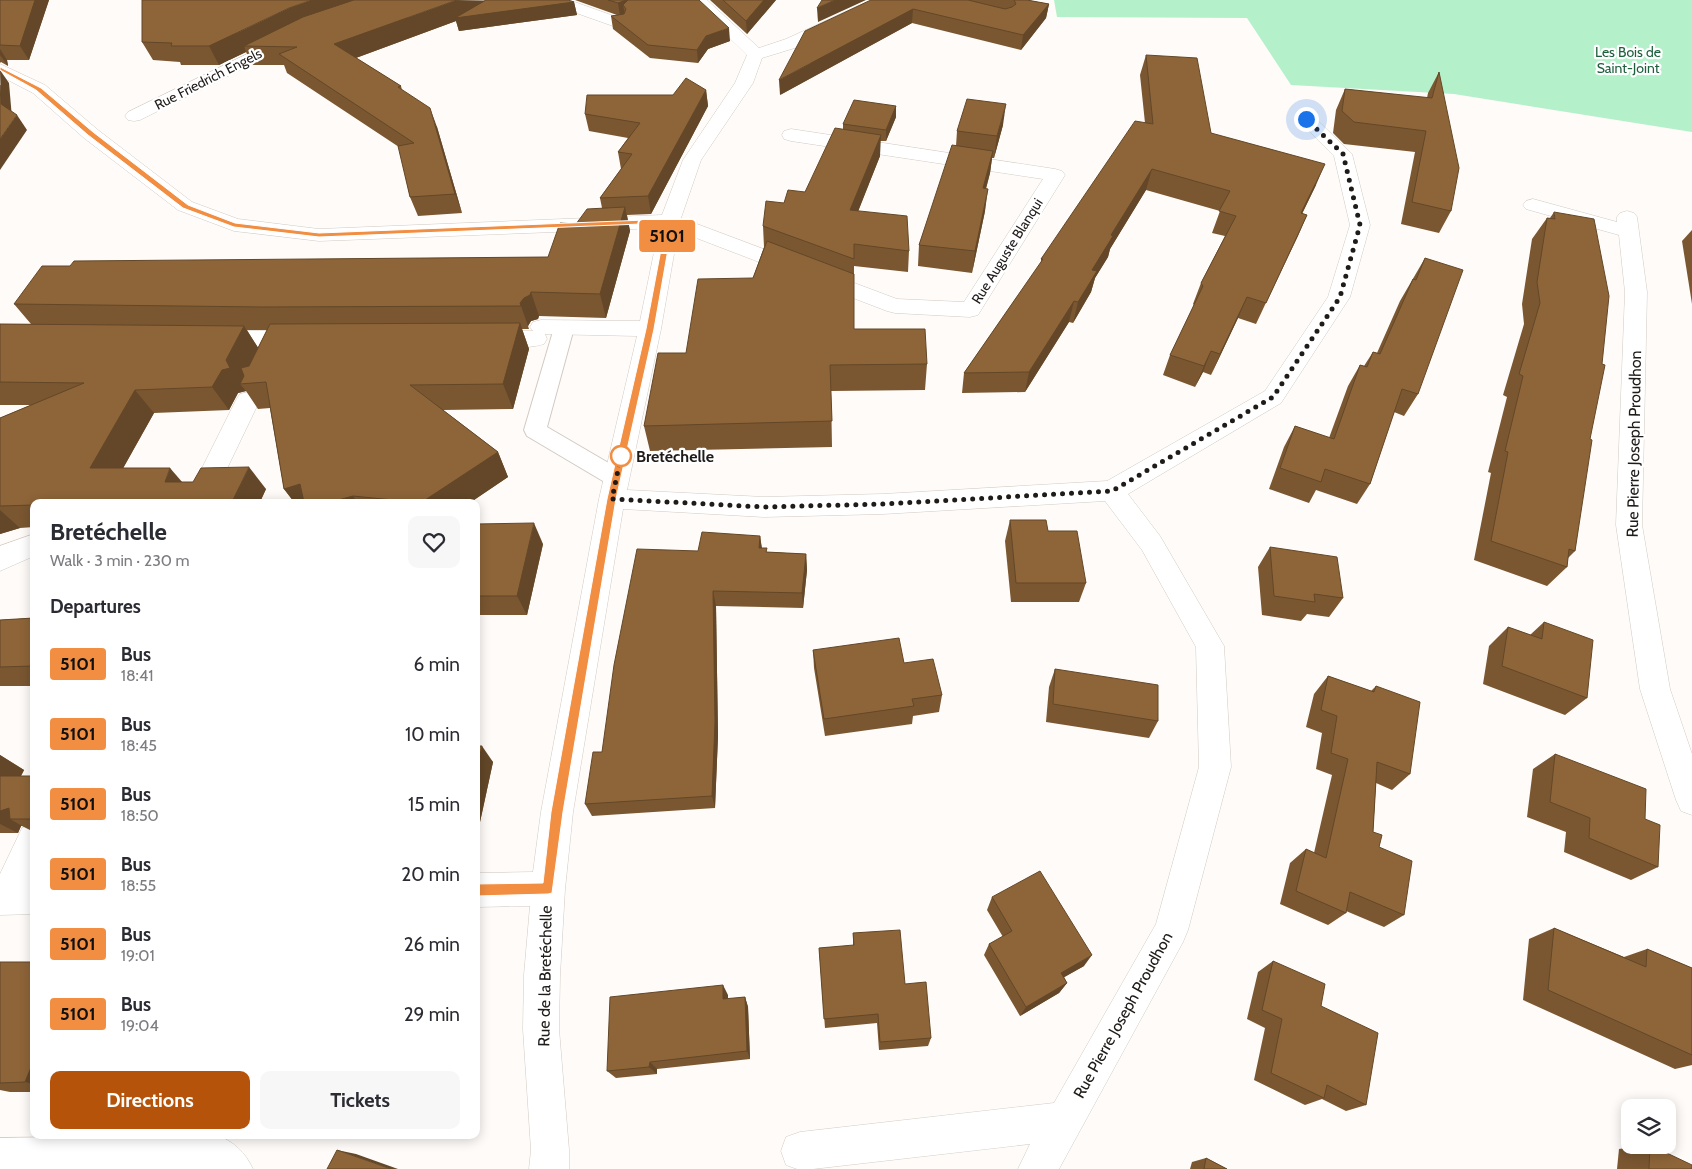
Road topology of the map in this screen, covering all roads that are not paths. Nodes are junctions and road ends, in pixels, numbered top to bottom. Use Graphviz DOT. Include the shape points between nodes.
graph roads {
  1 [pos="554,0"];
  2 [pos="698,0"];
  3 [pos="884,0"];
  4 [pos="619,23"];
  5 [pos="295,36"];
  6 [pos="755,56"];
  7 [pos="0,69"];
  8 [pos="134,116"];
  9 [pos="1306,119"];
  10 [pos="791,135"];
  11 [pos="1533,205"];
  12 [pos="670,221"];
  13 [pos="564,328"];
  14 [pos="650,329"];
  15 [pos="198,339"];
  16 [pos="317,339"];
  17 [pos="466,339"];
  18 [pos="248,400"];
  19 [pos="614,488"];
  20 [pos="1112,491"];
  21 [pos="199,499"];
  22 [pos="30,546"];
  23 [pos="0,560"];
  24 [pos="1692,800"];
  25 [pos="30,851"];
  26 [pos="548,888"];
  27 [pos="480,890"];
  28 [pos="13,897"];
  29 [pos="1066,1121"];
  30 [pos="800,1151"];
  31 [pos="0,1158"];
  32 [pos="233,1169"];
  33 [pos="549,1169"];
  34 [pos="1038,1169"];
  1 -- 4 [label="street"];
  2 -- 6 [label="street"];
  3 -- 6 [label="street" via="792,43"];
  5 -- 8 [label="street, Rue Friedrich Engels"];
  6 -- 12 [label="street, Rue de la Bretéchelle" via="744,83 692,160"];
  7 -- 12 [label="street" via="39,89 91,134 185,206 234,225 319,235"];
  9 -- 20 [label="street" via="1343,154 1360,225 1340,297 1273,397"];
  10 -- 12 [label="street, Rue Auguste Blanqui" via="1055,175 970,310 895,306"];
  11 -- 24 [label="street, Rue Pierre Joseph Proudhon" via="1628,224 1636,292 1629,525 1655,689"];
  12 -- 14 [label="street, Rue de la Bretéchelle"];
  13 -- 14 [label="street"];
  13 -- 17 [label="street"];
  13 -- 19 [label="lane" via="535,430"];
  14 -- 19 [label="street, Rue de la Bretéchelle"];
  15 -- 16 [label="street" via="272,348"];
  18 -- 21 [label="street"];
  19 -- 20 [label="street" via="764,507"];
  19 -- 26 [label="street, Rue de la Bretéchelle" via="557,812"];
  20 -- 29 [label="street, Rue Pierre Joseph Proudhon" via="1151,543 1210,646 1215,767 1171,930"];
  22 -- 23 [label="street"];
  25 -- 28 [label="street"];
  26 -- 27 [label="street"];
  26 -- 33 [label="street, Rue de la Bretéchelle" via="541,1029"];
  29 -- 30 [label="street"];
  29 -- 34 [label="street, Rue Pierre Joseph Proudhon"];
  31 -- 32 [label="street" via="216,1154"];
}
